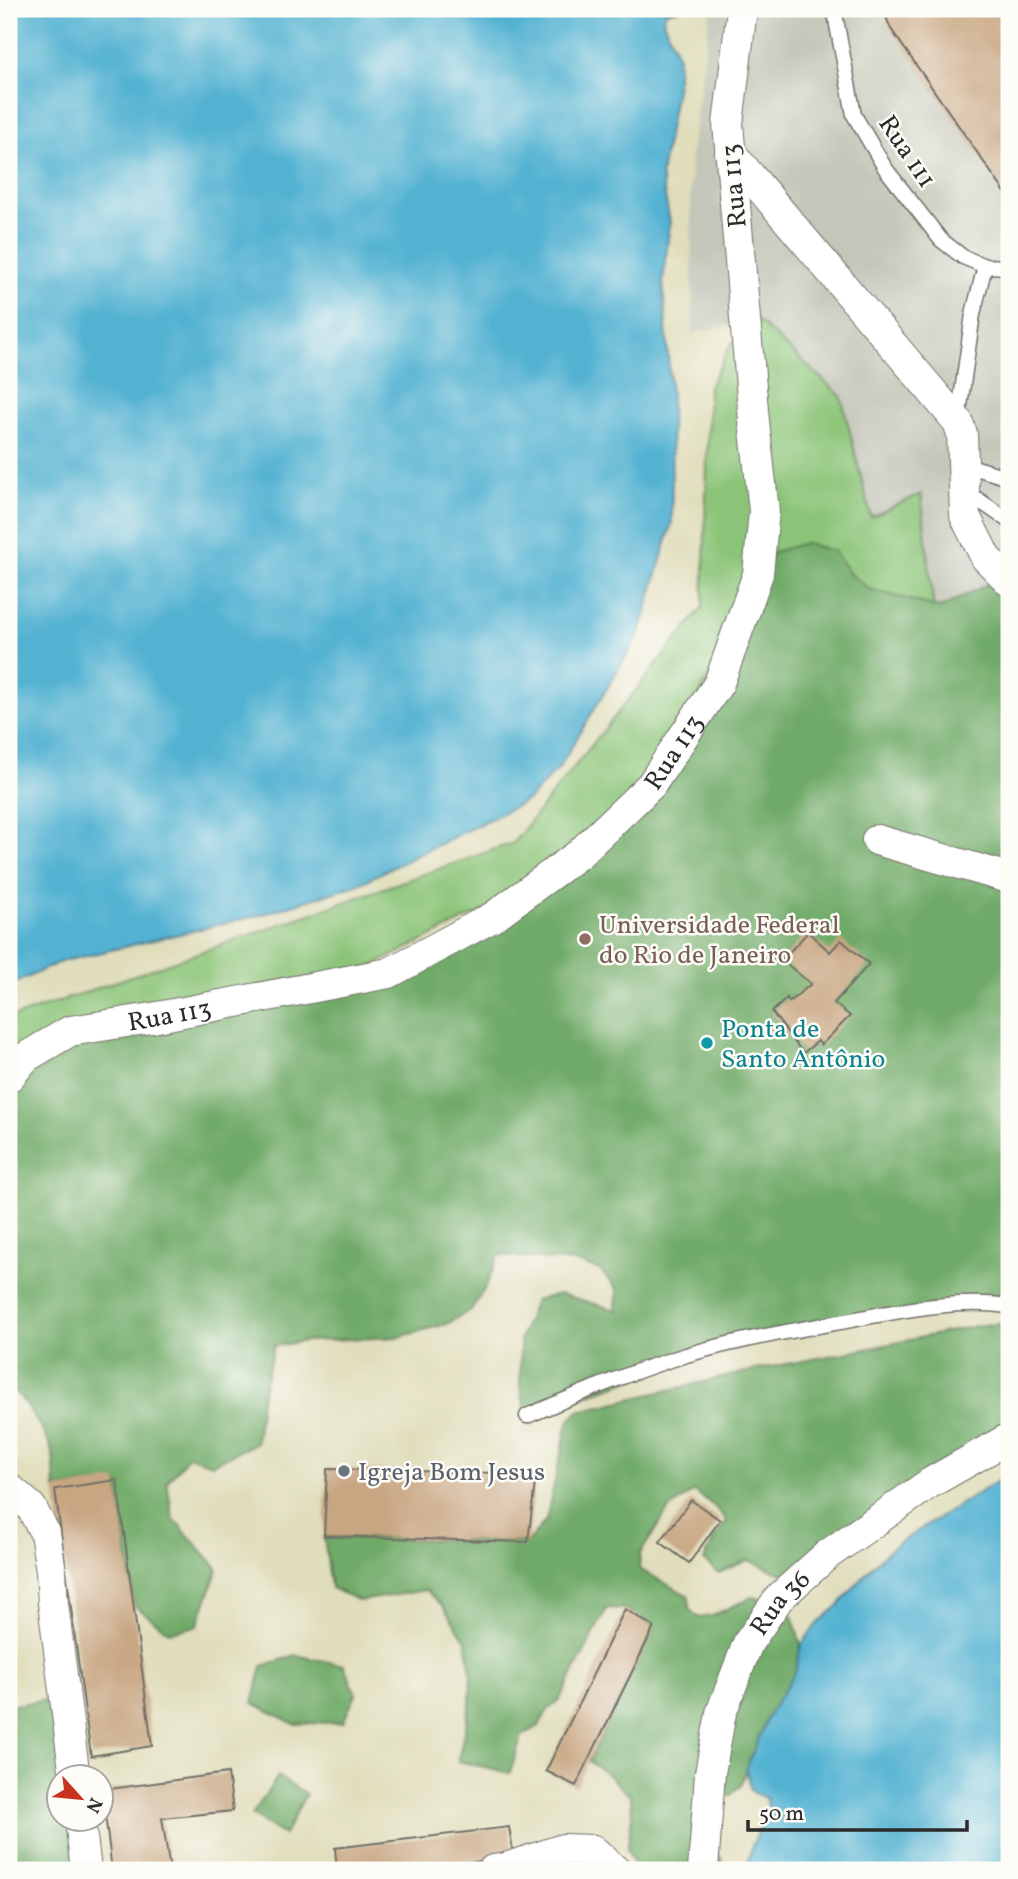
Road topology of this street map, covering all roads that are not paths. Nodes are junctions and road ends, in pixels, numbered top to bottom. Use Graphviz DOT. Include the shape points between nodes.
graph roads {
  1 [pos="742,9"];
  2 [pos="834,9"];
  3 [pos="730,152"];
  4 [pos="985,266"];
  5 [pos="1009,267"];
  6 [pos="958,422"];
  7 [pos="963,477"];
  8 [pos="1009,478"];
  9 [pos="1009,521"];
  10 [pos="1009,581"];
  11 [pos="877,840"];
  12 [pos="1009,878"];
  13 [pos="9,1077"];
  14 [pos="1009,1306"];
  15 [pos="527,1416"];
  16 [pos="1009,1438"];
  17 [pos="9,1488"];
  18 [pos="73,1764"];
  19 [pos="82,1834"];
  20 [pos="86,1870"];
  21 [pos="493,1870"];
  22 [pos="615,1870"];
  23 [pos="703,1870"];
  1 -- 3 [label="street, Rua 113" via="728,124"];
  2 -- 4 [label="lane, Rua 111" via="854,115 885,168 941,240"];
  3 -- 6 [label="street"];
  3 -- 13 [label="street, Rua 113" via="764,511 758,574 719,683 651,785 579,853 493,917 390,973 70,1031 26,1057"];
  4 -- 5 [label="lane, Rua 111"];
  4 -- 6 [label="lane" via="973,314"];
  6 -- 7 [label="street"];
  7 -- 8 [label="lane"];
  7 -- 9 [label="lane"];
  7 -- 10 [label="street" via="965,516 986,558"];
  11 -- 12 [label="street"];
  14 -- 15 [label="lane" via="929,1306 751,1338 659,1364"];
  16 -- 23 [label="street, Rua 36" via="930,1483 827,1555 779,1598 748,1643 721,1713 710,1773"];
  17 -- 18 [label="street" via="31,1507 45,1533"];
  19 -- 20 [label="street"];
  21 -- 22 [label="street" via="563,1849 593,1850"];
}
